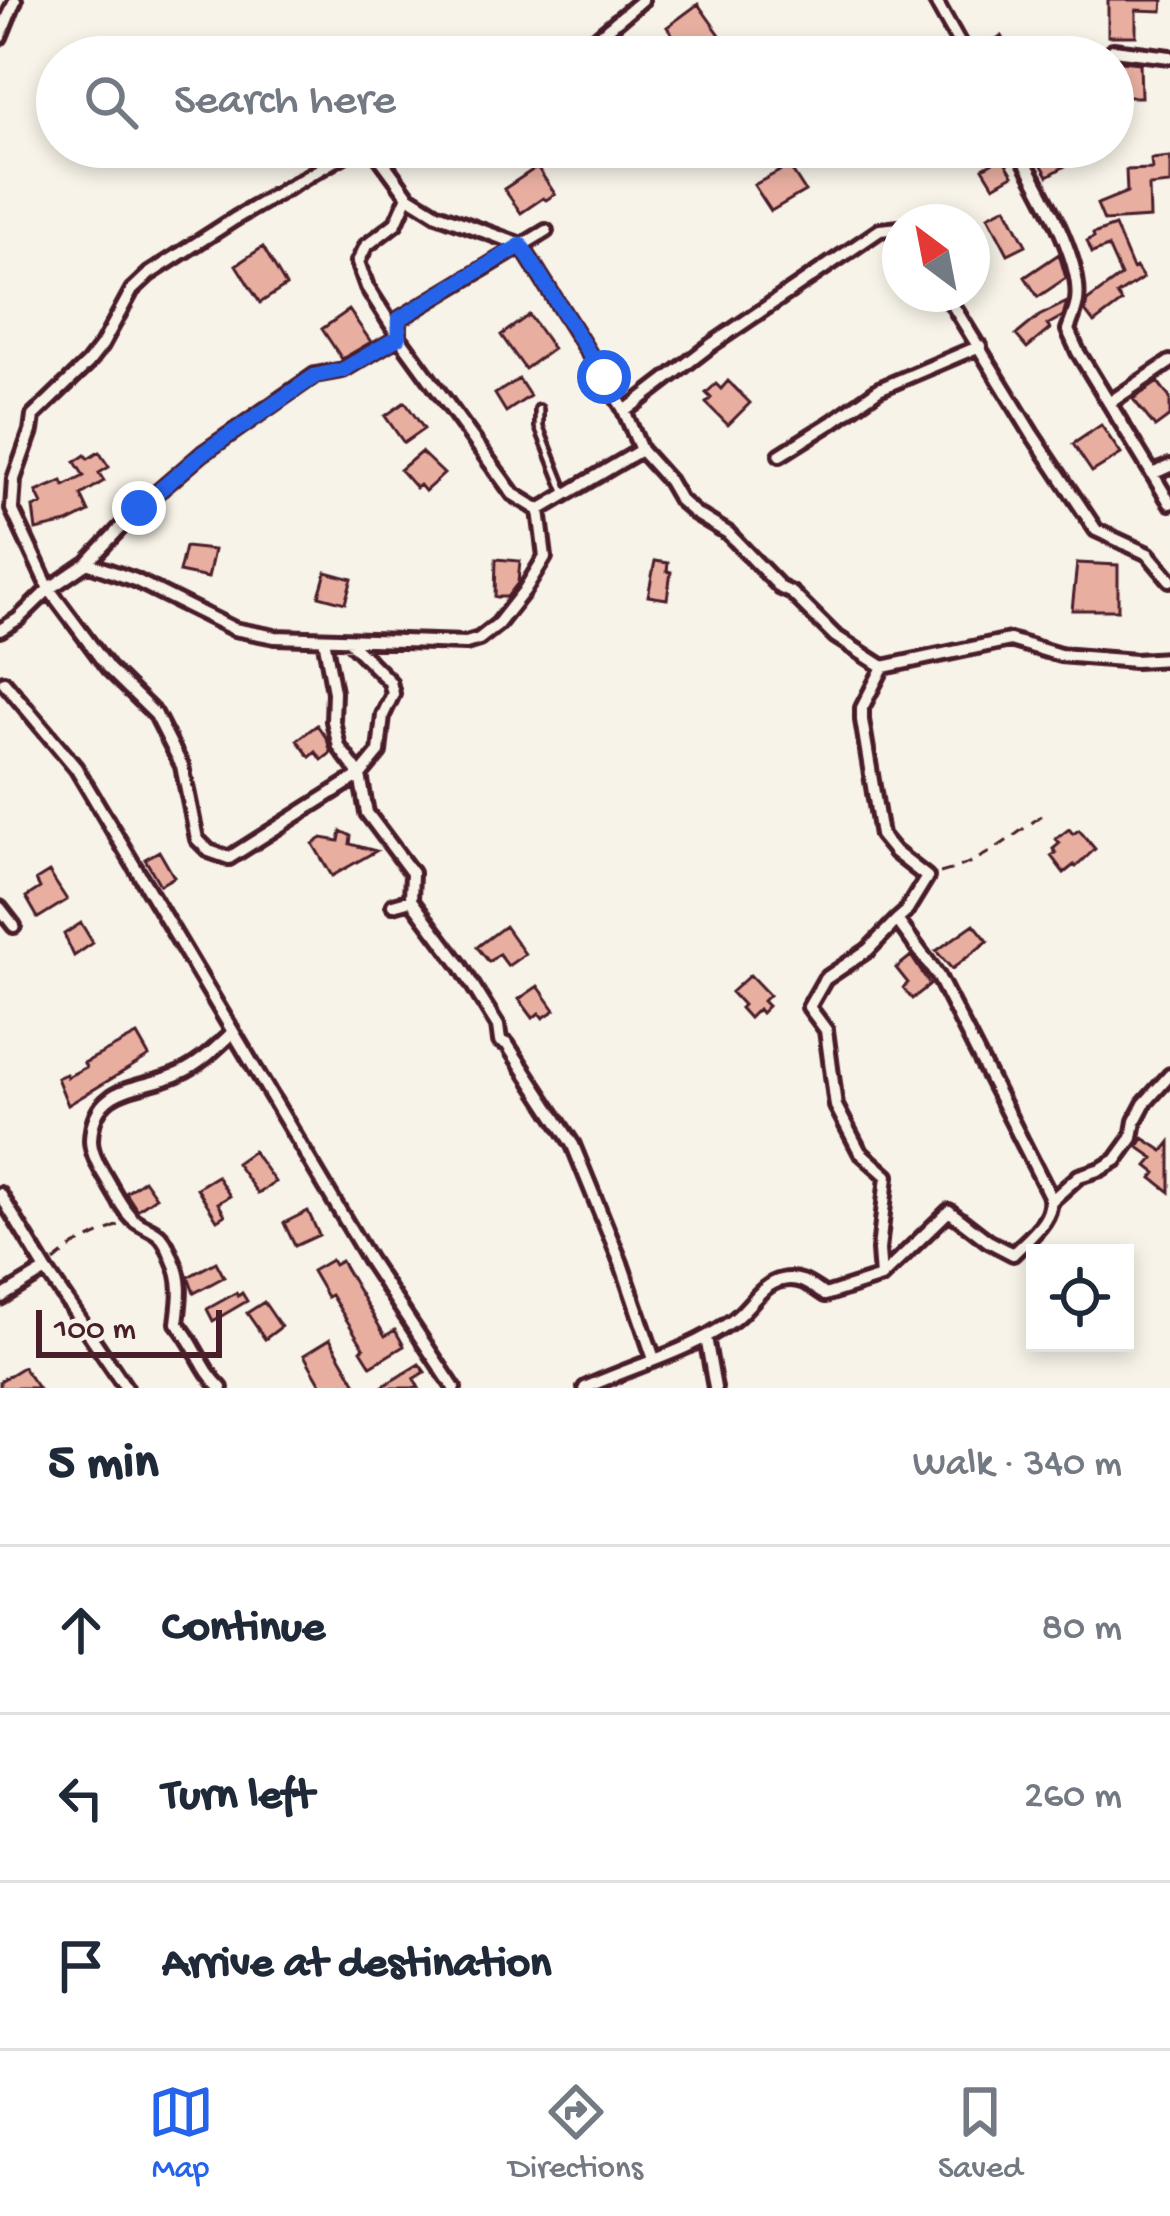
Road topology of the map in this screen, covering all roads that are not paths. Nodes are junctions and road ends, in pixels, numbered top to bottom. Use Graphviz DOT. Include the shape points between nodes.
graph roads {
  1 [pos="15,0"];
  2 [pos="642,0"];
  3 [pos="935,0"];
  4 [pos="599,36"];
  5 [pos="956,36"];
  6 [pos="0,37"];
  7 [pos="1134,53"];
  8 [pos="1170,57"];
  9 [pos="322,168"];
  10 [pos="387,168"];
  11 [pos="1028,168"];
  12 [pos="408,196"];
  13 [pos="882,230"];
  14 [pos="546,231"];
  15 [pos="521,245"];
  16 [pos="958,312"];
  17 [pos="399,337"];
  18 [pos="980,346"];
  19 [pos="1170,362"];
  20 [pos="1109,403"];
  21 [pos="539,409"];
  22 [pos="625,411"];
  23 [pos="641,450"];
  24 [pos="780,454"];
  25 [pos="1170,466"];
  26 [pos="1152,474"];
  27 [pos="565,496"];
  28 [pos="1170,503"];
  29 [pos="539,510"];
  30 [pos="87,563"];
  31 [pos="1170,580"];
  32 [pos="49,589"];
  33 [pos="0,630"];
  34 [pos="324,640"];
  35 [pos="350,641"];
  36 [pos="1170,659"];
  37 [pos="883,667"];
  38 [pos="1,680"];
  39 [pos="360,775"];
  40 [pos="412,900"];
  41 [pos="393,905"];
  42 [pos="0,908"];
  43 [pos="897,920"];
  44 [pos="14,926"];
  45 [pos="232,1033"];
  46 [pos="1170,1075"];
  47 [pos="0,1193"];
  48 [pos="1051,1202"];
  49 [pos="46,1270"];
  50 [pos="881,1277"];
  51 [pos="0,1298"];
  52 [pos="706,1337"];
  53 [pos="654,1359"];
  54 [pos="125,1388"];
  55 [pos="221,1388"];
  56 [pos="454,1388"];
  57 [pos="585,1388"];
  58 [pos="715,1388"];
  1 -- 6 [label="street"];
  2 -- 4 [label="street"];
  3 -- 5 [label="street"];
  7 -- 8 [label="street"];
  9 -- 32 [label="street" via="149,274 88,363 33,416 12,508"];
  10 -- 12 [label="street"];
  11 -- 20 [label="street" via="1075,270 1078,298 1068,330"];
  12 -- 15 [label="street"];
  12 -- 17 [label="street" via="396,223 358,262"];
  13 -- 22 [label="street"];
  14 -- 15 [label="street"];
  15 -- 17 [label="street" via="399,319"];
  15 -- 22 [label="street"];
  16 -- 18 [label="street"];
  17 -- 29 [label="street" via="513,494"];
  17 -- 30 [label="street" via="343,370 315,376 203,453"];
  18 -- 24 [label="street" via="880,389"];
  18 -- 31 [label="street" via="1096,530 1148,554"];
  19 -- 20 [label="street"];
  20 -- 26 [label="street"];
  21 -- 27 [label="lane"];
  22 -- 23 [label="street"];
  23 -- 27 [label="street"];
  23 -- 37 [label="street" via="680,500"];
  25 -- 26 [label="street"];
  26 -- 28 [label="street"];
  27 -- 29 [label="street"];
  29 -- 35 [label="street" via="545,557 487,634 466,643"];
  30 -- 32 [label="street"];
  30 -- 34 [label="street" via="234,629"];
  32 -- 33 [label="street"];
  32 -- 39 [label="street" via="108,668 157,715 182,766 197,839 209,851 229,858"];
  34 -- 35 [label="street"];
  34 -- 39 [label="street" via="339,747"];
  35 -- 39 [label="street" via="393,694 379,752"];
  36 -- 37 [label="street" via="1060,655 1010,640"];
  37 -- 43 [label="street" via="862,708 881,835 927,877"];
  38 -- 45 [label="street" via="76,769"];
  39 -- 40 [label="street" via="367,813 412,873"];
  40 -- 41 [label="street"];
  40 -- 53 [label="street" via="573,1145"];
  42 -- 44 [label="street"];
  43 -- 48 [label="street" via="938,976"];
  43 -- 50 [label="street" via="825,980 809,1007 826,1030 836,1106 860,1152 886,1176"];
  45 -- 55 [label="street" via="177,1075 104,1103 91,1144 131,1220 155,1232 180,1270 177,1323"];
  45 -- 56 [label="street"];
  46 -- 48 [label="street" via="1144,1104 1116,1160"];
  47 -- 49 [label="street"];
  48 -- 50 [label="street" via="1050,1214 1013,1254 950,1211"];
  49 -- 51 [label="street"];
  49 -- 54 [label="street"];
  50 -- 52 [label="street" via="824,1295 800,1279 777,1280"];
  52 -- 53 [label="street"];
  52 -- 58 [label="street"];
  53 -- 57 [label="street"];
}
